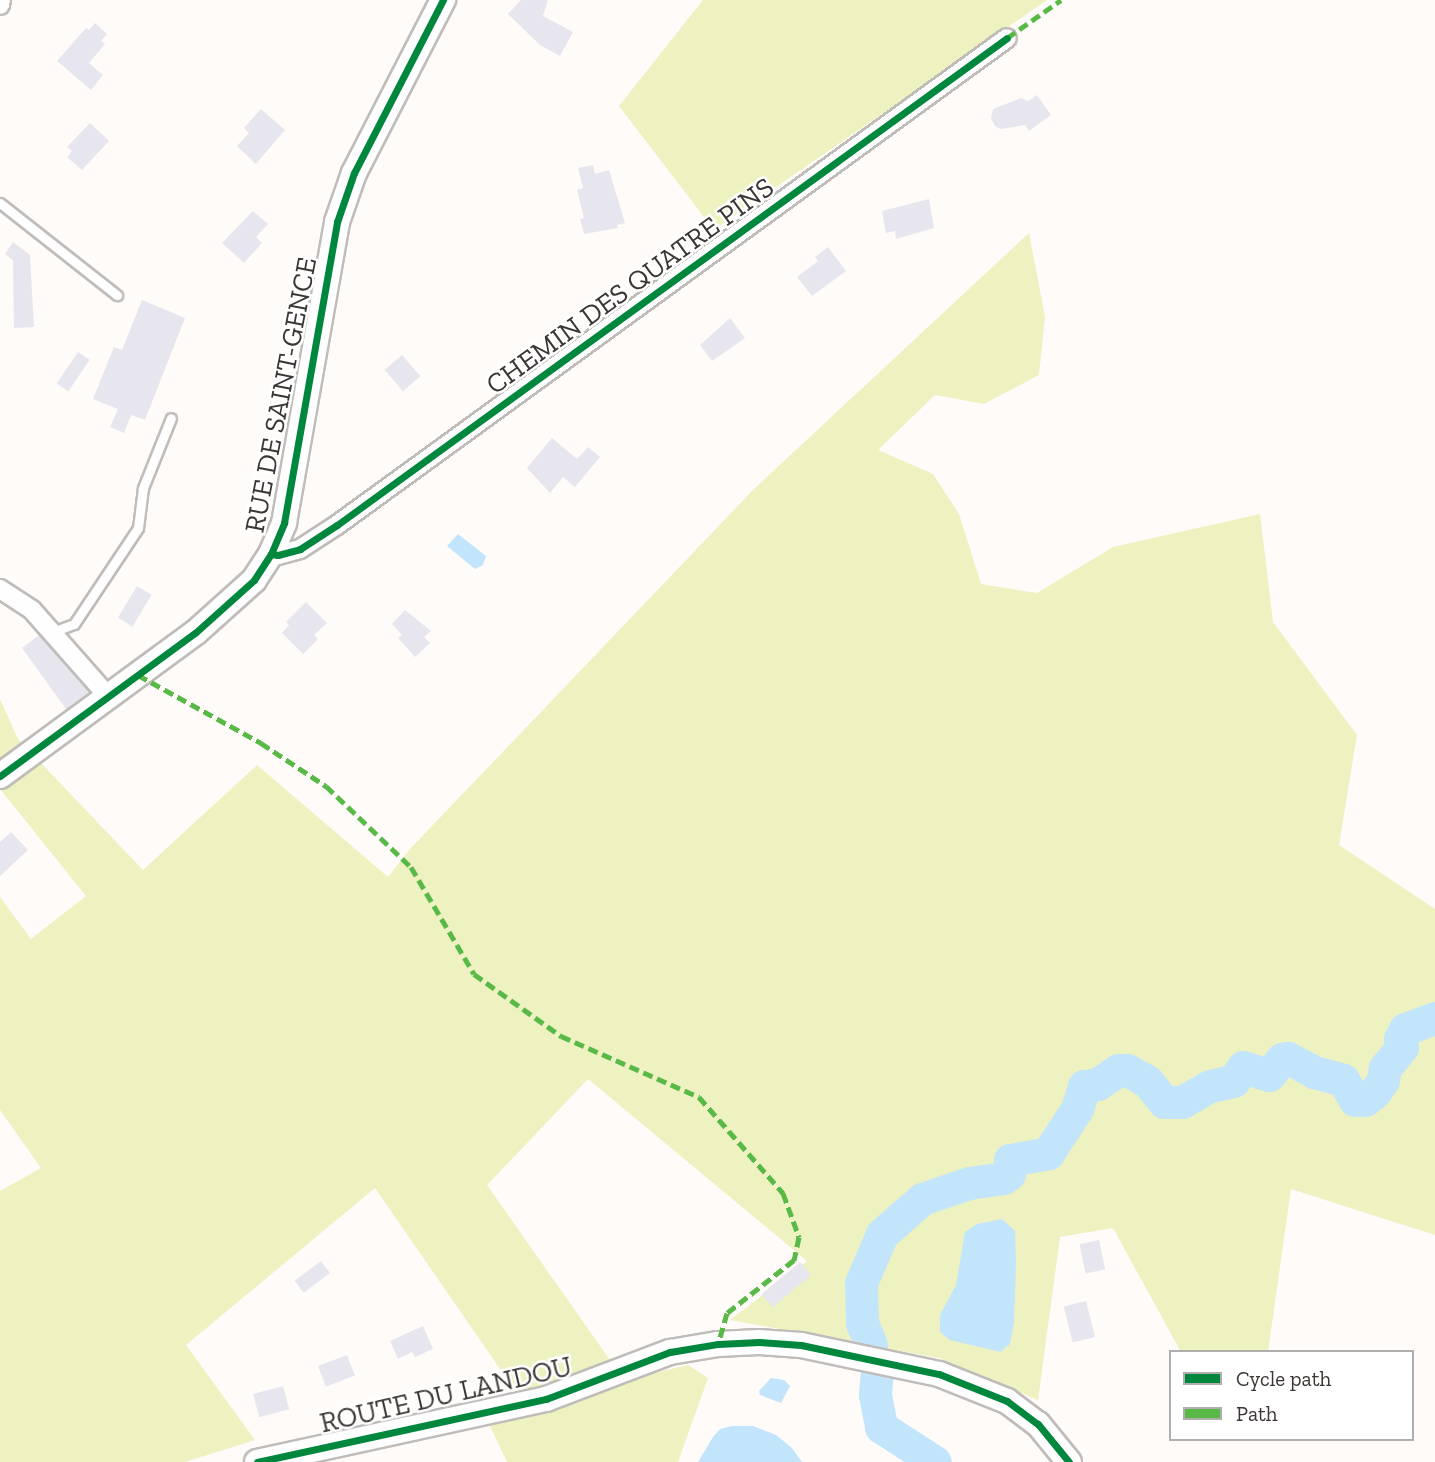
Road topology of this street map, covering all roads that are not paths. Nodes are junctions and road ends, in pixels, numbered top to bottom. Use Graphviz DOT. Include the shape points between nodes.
graph roads {
  1 [pos="443,0"];
  2 [pos="1007,38"];
  3 [pos="0,203"];
  4 [pos="117,295"];
  5 [pos="171,418"];
  6 [pos="271,554"];
  7 [pos="0,589"];
  8 [pos="52,632"];
  9 [pos="107,695"];
  10 [pos="0,776"];
  11 [pos="283,1458"];
  12 [pos="257,1462"];
  13 [pos="1069,1462"];
  1 -- 6 [label="street, RUE DE SAINT-GENCE" via="354,173 337,222 284,523"];
  2 -- 6 [label="street, CHEMIN DES QUATRE PINS" via="337,525 300,549"];
  3 -- 4 [label="lane"];
  5 -- 8 [label="lane" via="143,488 138,528 75,624"];
  6 -- 9 [label="street, RUE DE SAINT-GENCE" via="228,606"];
  7 -- 8 [label="street" via="32,610"];
  8 -- 9 [label="street"];
  9 -- 10 [label="street, RUE DE SAINT-GENCE"];
  11 -- 12 [label="street, ROUTE DU LANDOU"];
  11 -- 13 [label="street, ROUTE DU LANDOU" via="546,1399 670,1352 759,1342 801,1345 939,1374 1007,1401 1038,1424"];
}
